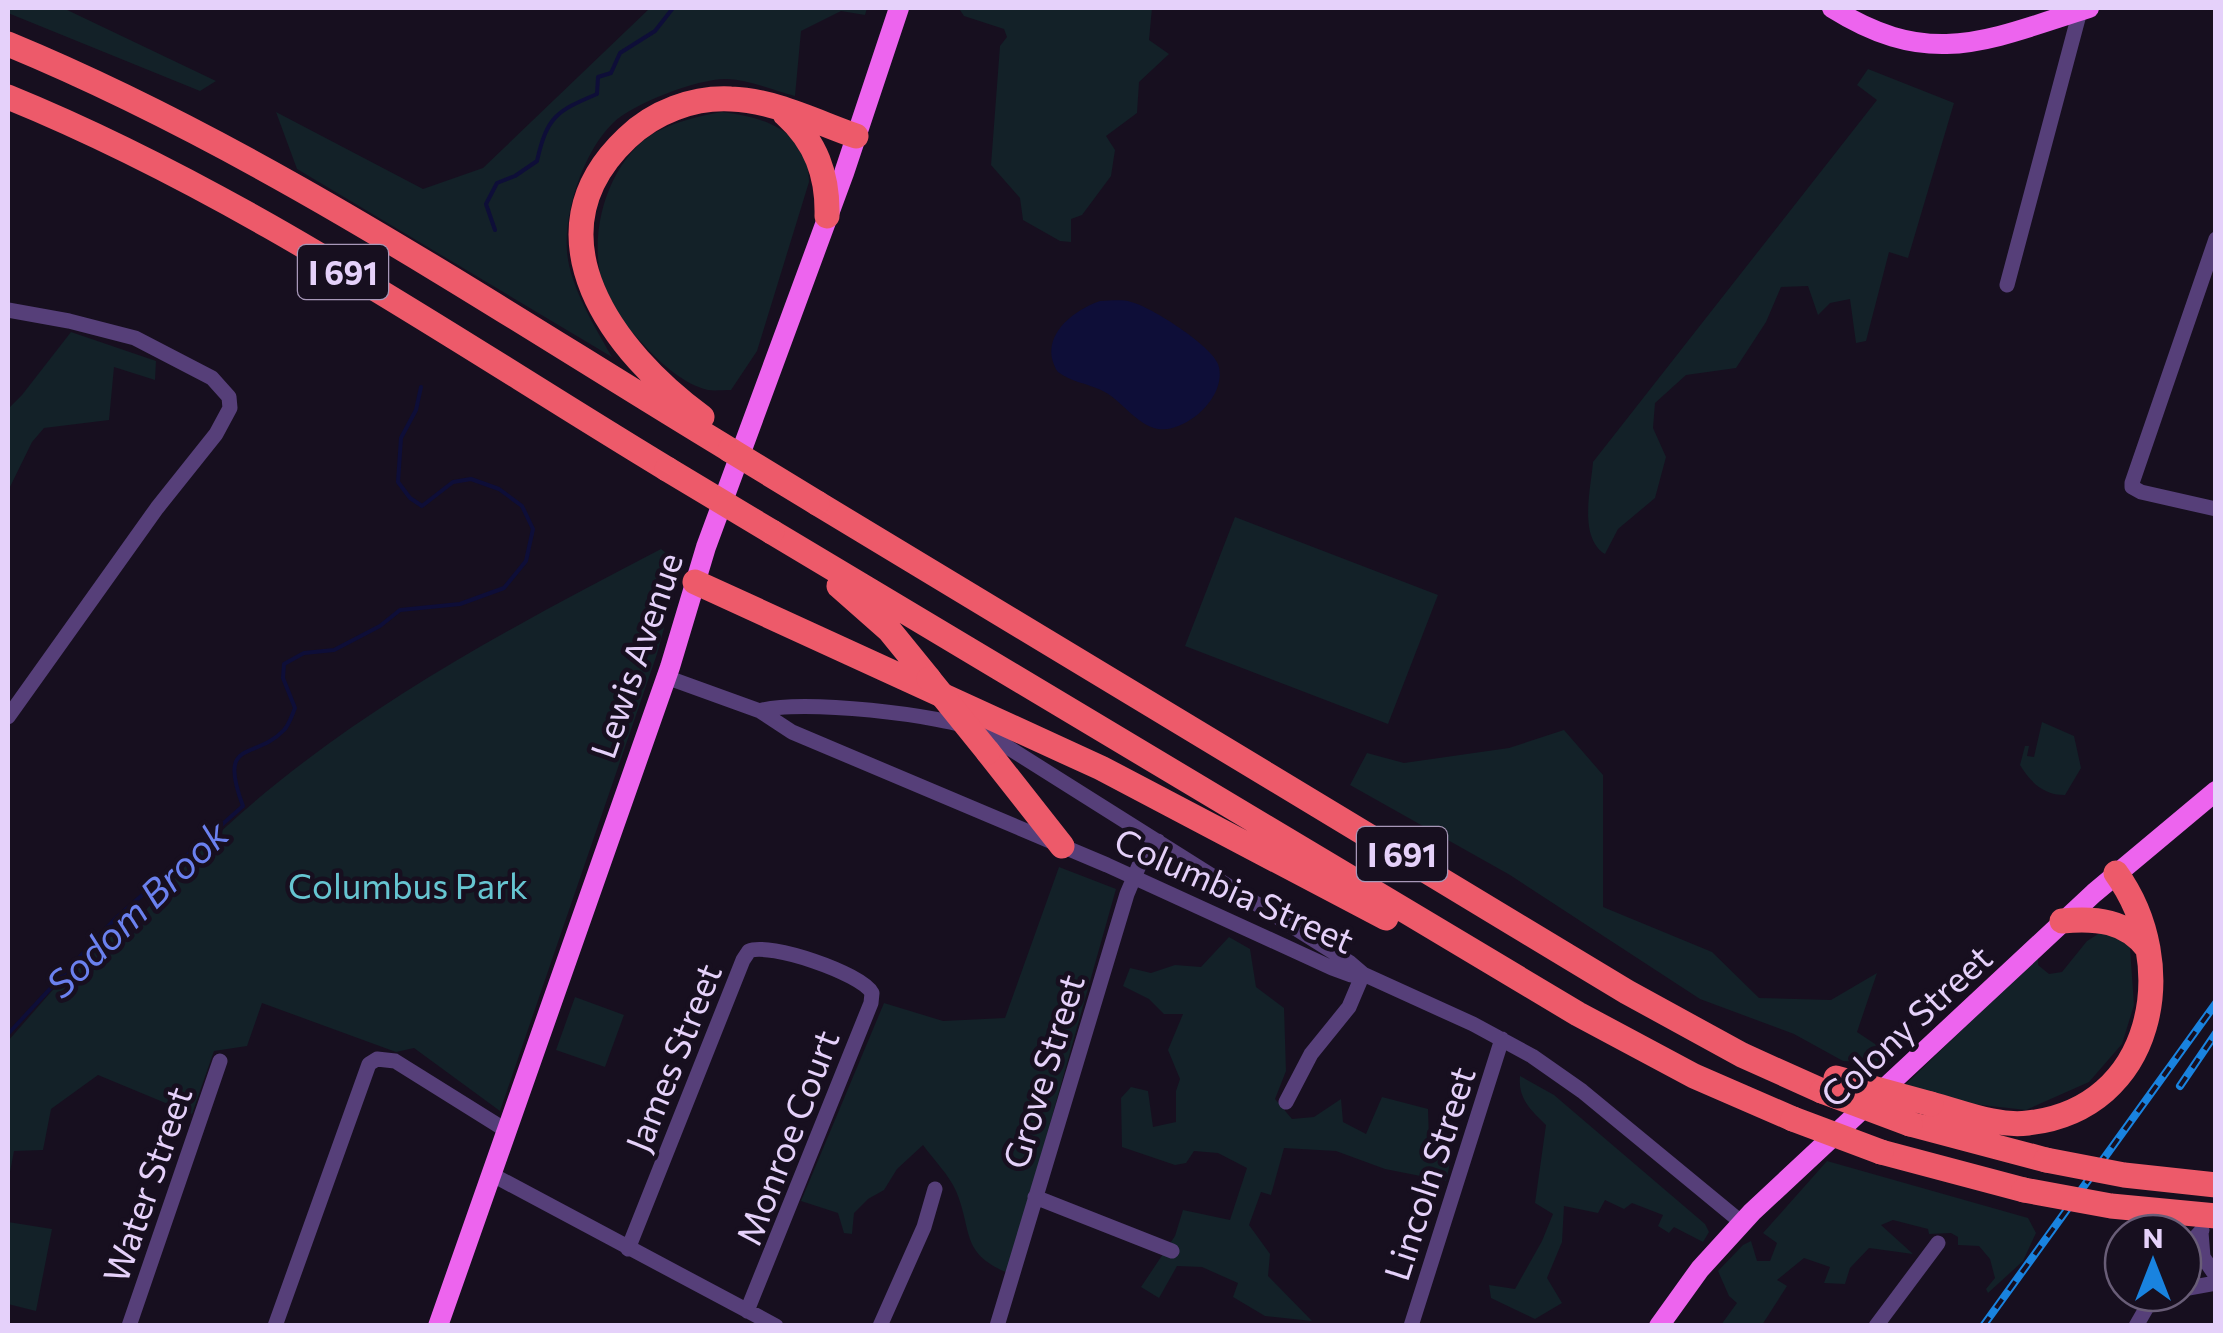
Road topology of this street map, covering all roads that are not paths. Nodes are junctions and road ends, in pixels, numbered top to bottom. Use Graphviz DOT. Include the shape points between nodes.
graph roads {
  1 [pos="899,8"];
  2 [pos="1832,8"];
  3 [pos="2084,9"];
  4 [pos="8,44"];
  5 [pos="8,97"];
  6 [pos="776,108"];
  7 [pos="856,136"];
  8 [pos="827,216"];
  9 [pos="2216,240"];
  10 [pos="2007,285"];
  11 [pos="8,310"];
  12 [pos="687,415"];
  13 [pos="2216,510"];
  14 [pos="777,537"];
  15 [pos="696,582"];
  16 [pos="666,677"];
  17 [pos="760,711"];
  18 [pos="8,717"];
  19 [pos="2216,791"];
  20 [pos="1158,841"];
  21 [pos="1062,846"];
  22 [pos="2116,873"];
  23 [pos="1133,876"];
  24 [pos="2062,921"];
  25 [pos="2148,950"];
  26 [pos="1495,964"];
  27 [pos="1362,974"];
  28 [pos="868,985"];
  29 [pos="1502,1038"];
  30 [pos="220,1062"];
  31 [pos="1829,1085"];
  32 [pos="1286,1102"];
  33 [pos="508,1130"];
  34 [pos="490,1174"];
  35 [pos="2216,1185"];
  36 [pos="936,1189"];
  37 [pos="1035,1197"];
  38 [pos="1741,1222"];
  39 [pos="2211,1222"];
  40 [pos="1938,1243"];
  41 [pos="628,1249"];
  42 [pos="1172,1251"];
  43 [pos="2216,1280"];
  44 [pos="747,1310"];
  45 [pos="1661,1325"];
  46 [pos="129,1326"];
  47 [pos="275,1326"];
  48 [pos="438,1326"];
  49 [pos="776,1326"];
  50 [pos="880,1326"];
  51 [pos="998,1326"];
  52 [pos="1411,1326"];
  53 [pos="1876,1326"];
  1 -- 7 [label="main road, Lewis Avenue"];
  2 -- 3 [label="main road" via="1879,34 1926,46 1972,43"];
  3 -- 10 [label="street"];
  4 -- 12 [label="highway, I 691" via="222,144"];
  5 -- 14 [label="highway, I 691, bridge" via="224,203"];
  6 -- 7 [label="highway"];
  6 -- 8 [label="highway" via="820,162"];
  6 -- 12 [label="highway" via="717,99 662,113 618,146 588,200 582,258 597,303 632,355"];
  7 -- 8 [label="main road, Lewis Avenue"];
  8 -- 15 [label="main road, Lewis Avenue"];
  9 -- 13 [label="street" via="2132,487"];
  11 -- 18 [label="street" via="135,338 212,378 230,397 226,420"];
  12 -- 31 [label="highway, I 691, bridge" via="720,430 730,450 1696,1031"];
  14 -- 21 [label="highway, bridge" via="791,555 868,610"];
  14 -- 26 [label="highway, I 691"];
  15 -- 16 [label="main road, Lewis Avenue"];
  15 -- 26 [label="highway" via="1101,768 1456,956"];
  16 -- 17 [label="street, Columbia Street"];
  16 -- 33 [label="main road, Lewis Avenue"];
  17 -- 20 [label="street" via="801,706 965,724"];
  17 -- 21 [label="street, Columbia Street" via="792,732"];
  19 -- 22 [label="main road, Colony Street"];
  20 -- 23 [label="street, Grove Street"];
  20 -- 27 [label="street"];
  21 -- 23 [label="street, Columbia Street"];
  22 -- 24 [label="main road, Colony Street"];
  22 -- 25 [label="highway"];
  23 -- 27 [label="street, Columbia Street" via="1336,970"];
  23 -- 37 [label="street, Grove Street"];
  24 -- 25 [label="highway" via="2114,923"];
  24 -- 38 [label="main road, Colony Street"];
  25 -- 31 [label="highway, bridge" via="2153,989 2146,1028 2128,1064 2097,1094 2060,1115 2002,1123"];
  26 -- 39 [label="highway, I 691, bridge" via="1650,1054 1881,1152 2024,1190"];
  27 -- 29 [label="street, Columbia Street"];
  27 -- 32 [label="street" via="1349,1007 1311,1054"];
  28 -- 41 [label="street, James Street" via="766,948 749,951"];
  28 -- 44 [label="street, Monroe Court" via="871,1003"];
  29 -- 38 [label="street, Columbia Street" via="1582,1092"];
  29 -- 52 [label="street, Lincoln Street"];
  30 -- 46 [label="street, Water Street"];
  31 -- 35 [label="highway, I 691, bridge" via="1910,1124 2046,1160"];
  33 -- 34 [label="main road, Lewis Avenue"];
  33 -- 47 [label="street" via="395,1061 368,1064"];
  34 -- 41 [label="street"];
  34 -- 48 [label="main road, Lewis Avenue"];
  36 -- 50 [label="street"];
  37 -- 42 [label="street"];
  37 -- 51 [label="street, Grove Street"];
  38 -- 45 [label="main road, Colony Street"];
  39 -- 43 [label="street" via="2203,1258"];
  40 -- 53 [label="street"];
  41 -- 44 [label="street"];
  44 -- 49 [label="street"];
}
